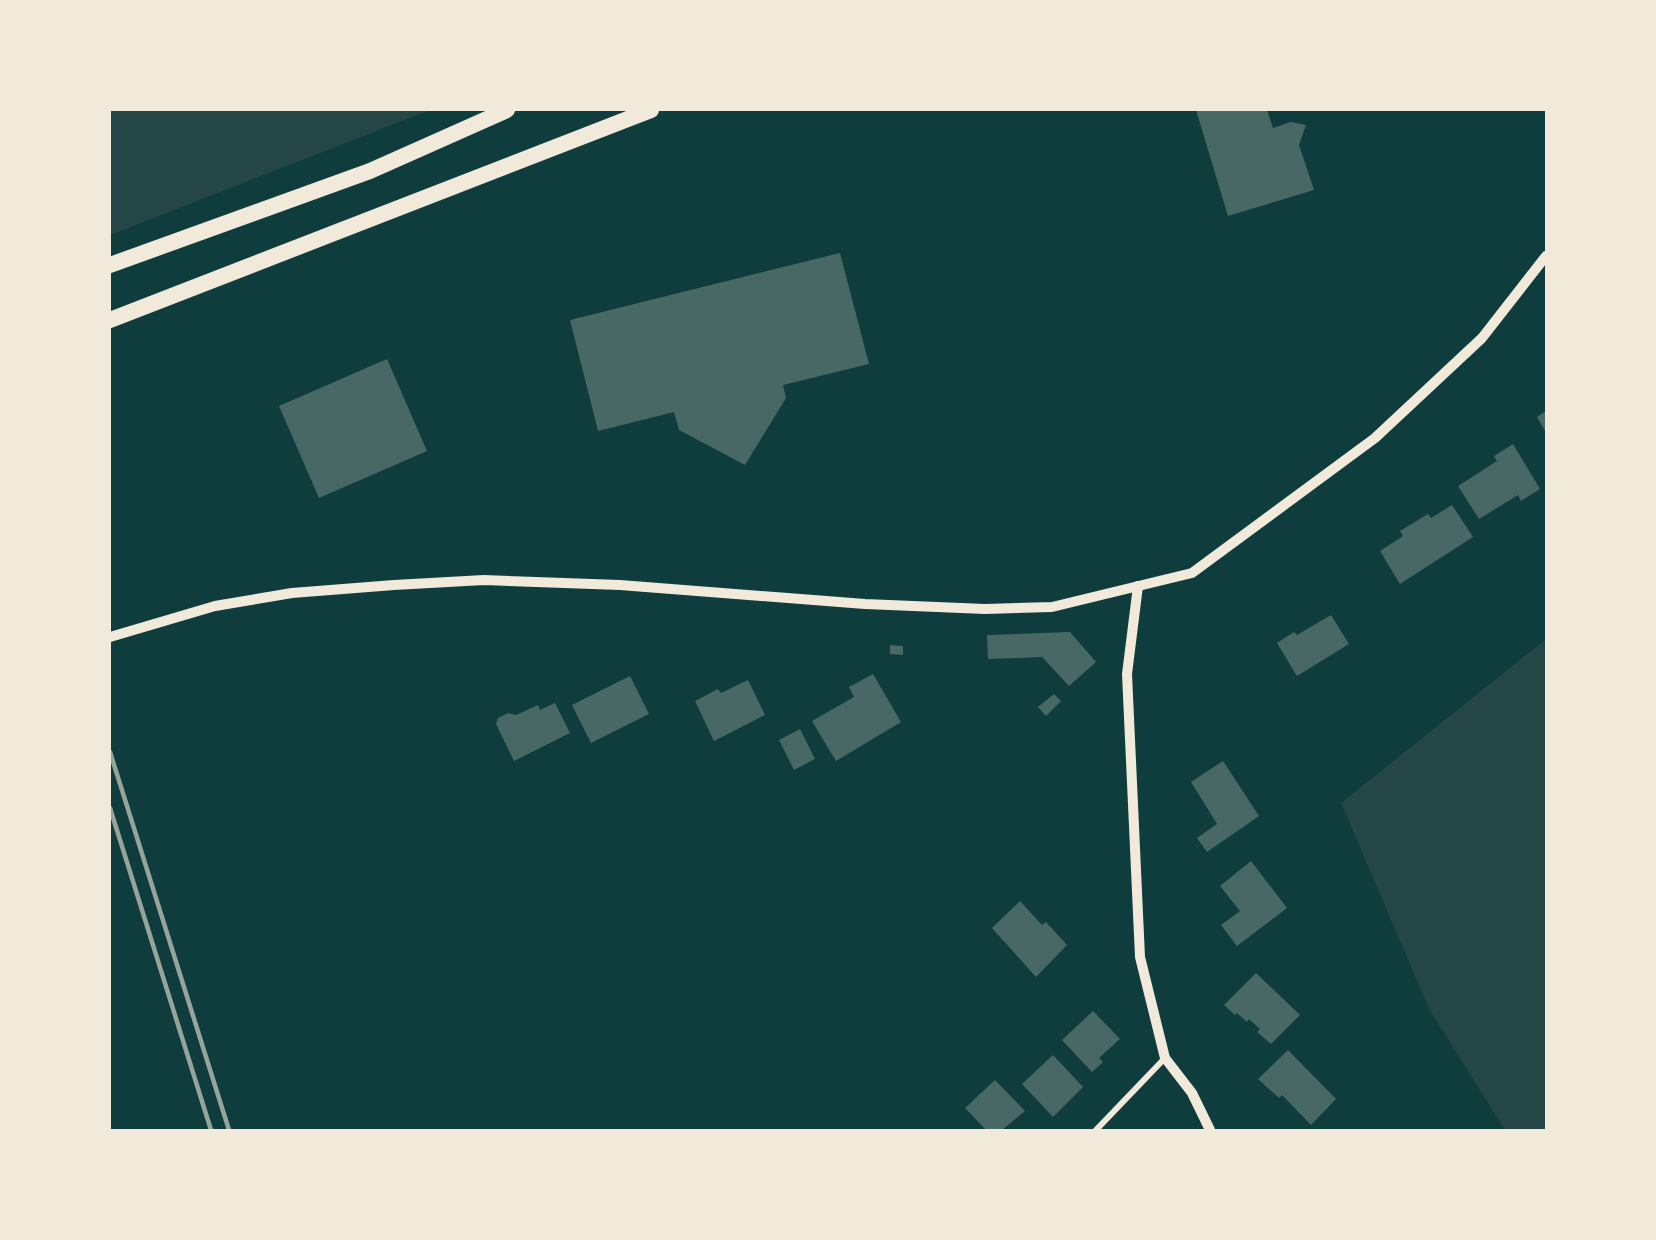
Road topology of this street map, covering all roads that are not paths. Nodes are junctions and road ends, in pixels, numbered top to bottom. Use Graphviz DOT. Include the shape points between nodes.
graph roads {
  1 [pos="507,110"];
  2 [pos="651,110"];
  3 [pos="1546,256"];
  4 [pos="110,265"];
  5 [pos="110,320"];
  6 [pos="1138,586"];
  7 [pos="110,637"];
  8 [pos="1165,1058"];
  9 [pos="1096,1131"];
  10 [pos="1210,1131"];
  1 -- 4 [label="highway" via="370,171"];
  2 -- 5 [label="highway"];
  3 -- 6 [label="street" via="1482,338 1375,438 1192,573"];
  6 -- 7 [label="street" via="1052,607 985,609 484,580 292,593 214,606"];
  6 -- 8 [label="street" via="1126,674 1140,957"];
  8 -- 9 [label="street"];
  8 -- 10 [label="street" via="1192,1093"];
}
